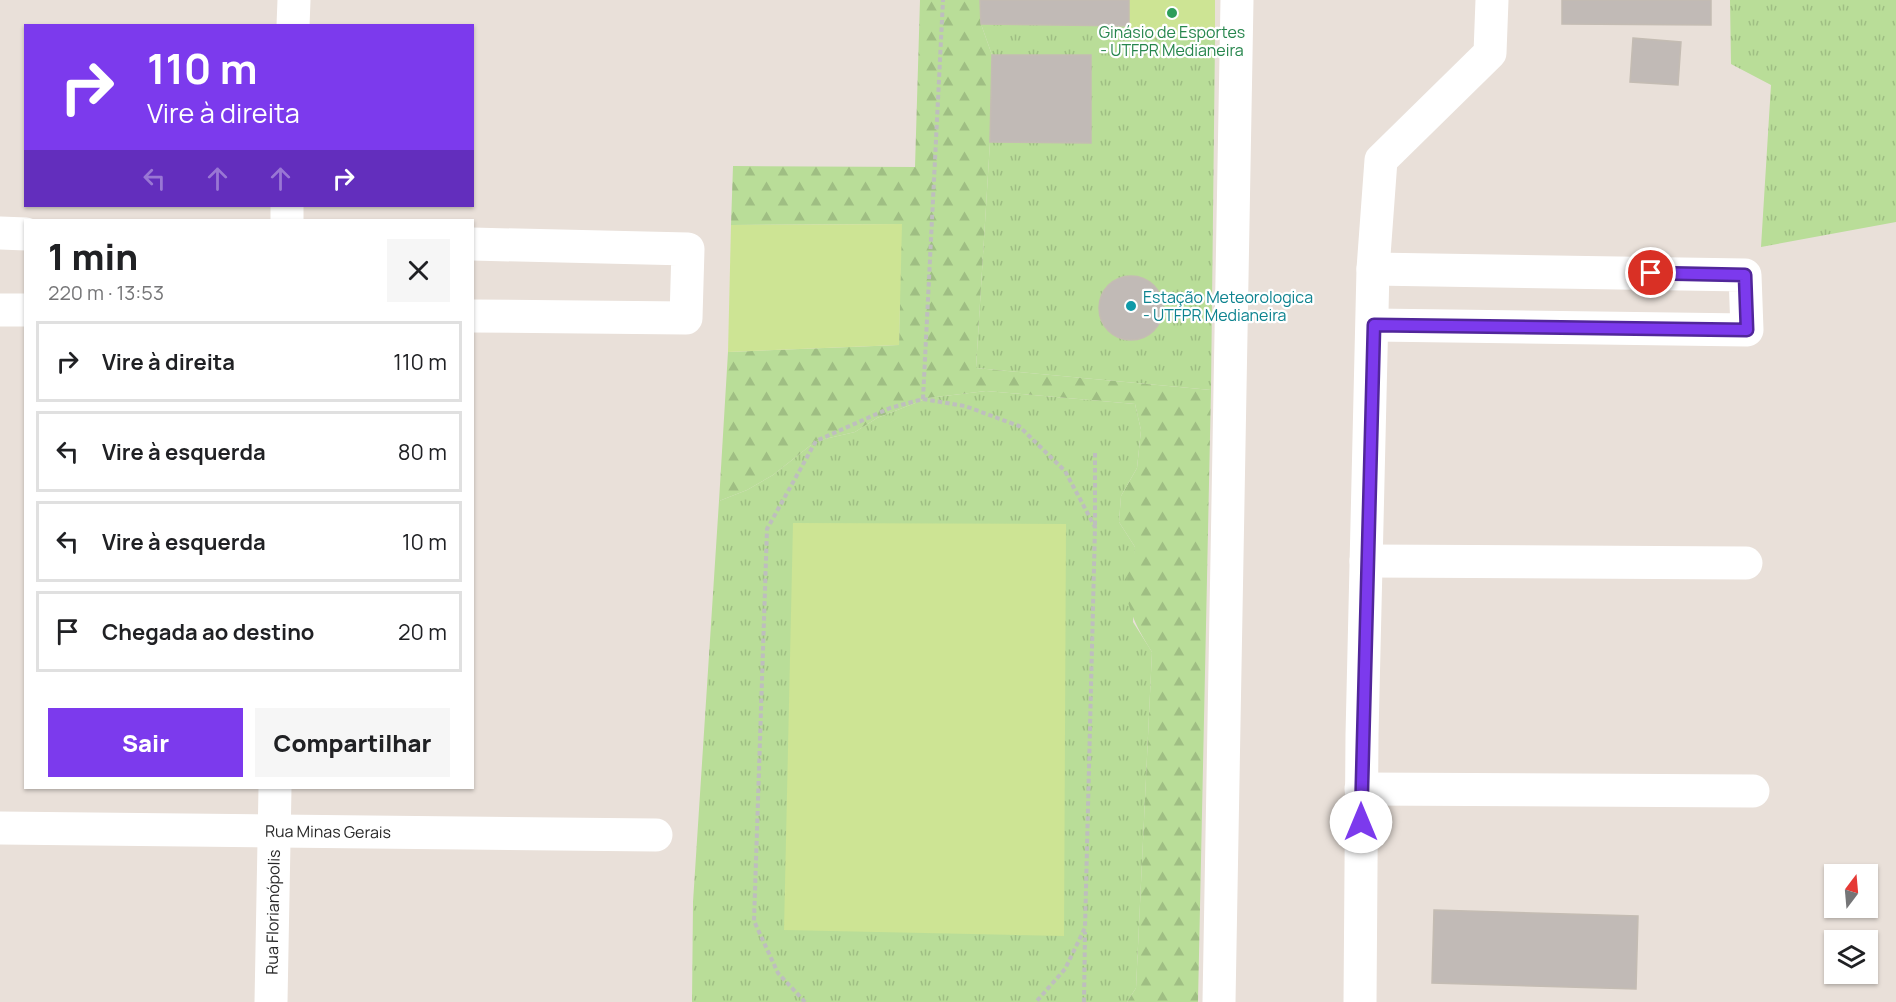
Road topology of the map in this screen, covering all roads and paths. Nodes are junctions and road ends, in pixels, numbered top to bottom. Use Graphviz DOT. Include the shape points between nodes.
graph roads {
  1 [pos="294,0"];
  2 [pos="944,0"];
  3 [pos="1237,0"];
  4 [pos="1492,0"];
  5 [pos="293,24"];
  6 [pos="0,233"];
  7 [pos="24,234"];
  8 [pos="474,244"];
  9 [pos="1373,269"];
  10 [pos="0,310"];
  11 [pos="24,310"];
  12 [pos="474,316"];
  13 [pos="1374,325"];
  14 [pos="923,399"];
  15 [pos="1095,453"];
  16 [pos="1095,527"];
  17 [pos="1366,561"];
  18 [pos="1746,563"];
  19 [pos="275,789"];
  20 [pos="1361,789"];
  21 [pos="1753,791"];
  22 [pos="0,828"];
  23 [pos="274,832"];
  24 [pos="656,835"];
  25 [pos="1085,928"];
  26 [pos="271,1002"];
  27 [pos="805,1002"];
  28 [pos="1036,1002"];
  29 [pos="1084,1002"];
  30 [pos="1220,1002"];
  31 [pos="1360,1002"];
  1 -- 5 [label="street"];
  2 -- 14 [label="path"];
  3 -- 30 [label="street"];
  4 -- 9 [label="street" via="1490,53 1381,160"];
  6 -- 7 [label="street"];
  8 -- 12 [label="street" via="688,249 686,318"];
  9 -- 13 [label="street"];
  9 -- 13 [label="street" via="1745,275 1747,330"];
  10 -- 11 [label="street"];
  13 -- 17 [label="street"];
  14 -- 16 [label="path" via="965,406 1019,426 1065,471"];
  14 -- 27 [label="path" via="890,408 816,441 767,529 753,921 778,973"];
  15 -- 16 [label="path"];
  16 -- 25 [label="path"];
  17 -- 18 [label="street"];
  17 -- 20 [label="street"];
  19 -- 23 [label="street, Rua Florianópolis"];
  20 -- 21 [label="street"];
  20 -- 31 [label="street"];
  22 -- 23 [label="street, Rua Minas Gerais"];
  23 -- 24 [label="street, Rua Minas Gerais"];
  23 -- 26 [label="street, Rua Florianópolis"];
  25 -- 28 [label="path" via="1065,969"];
  25 -- 29 [label="path"];
}
